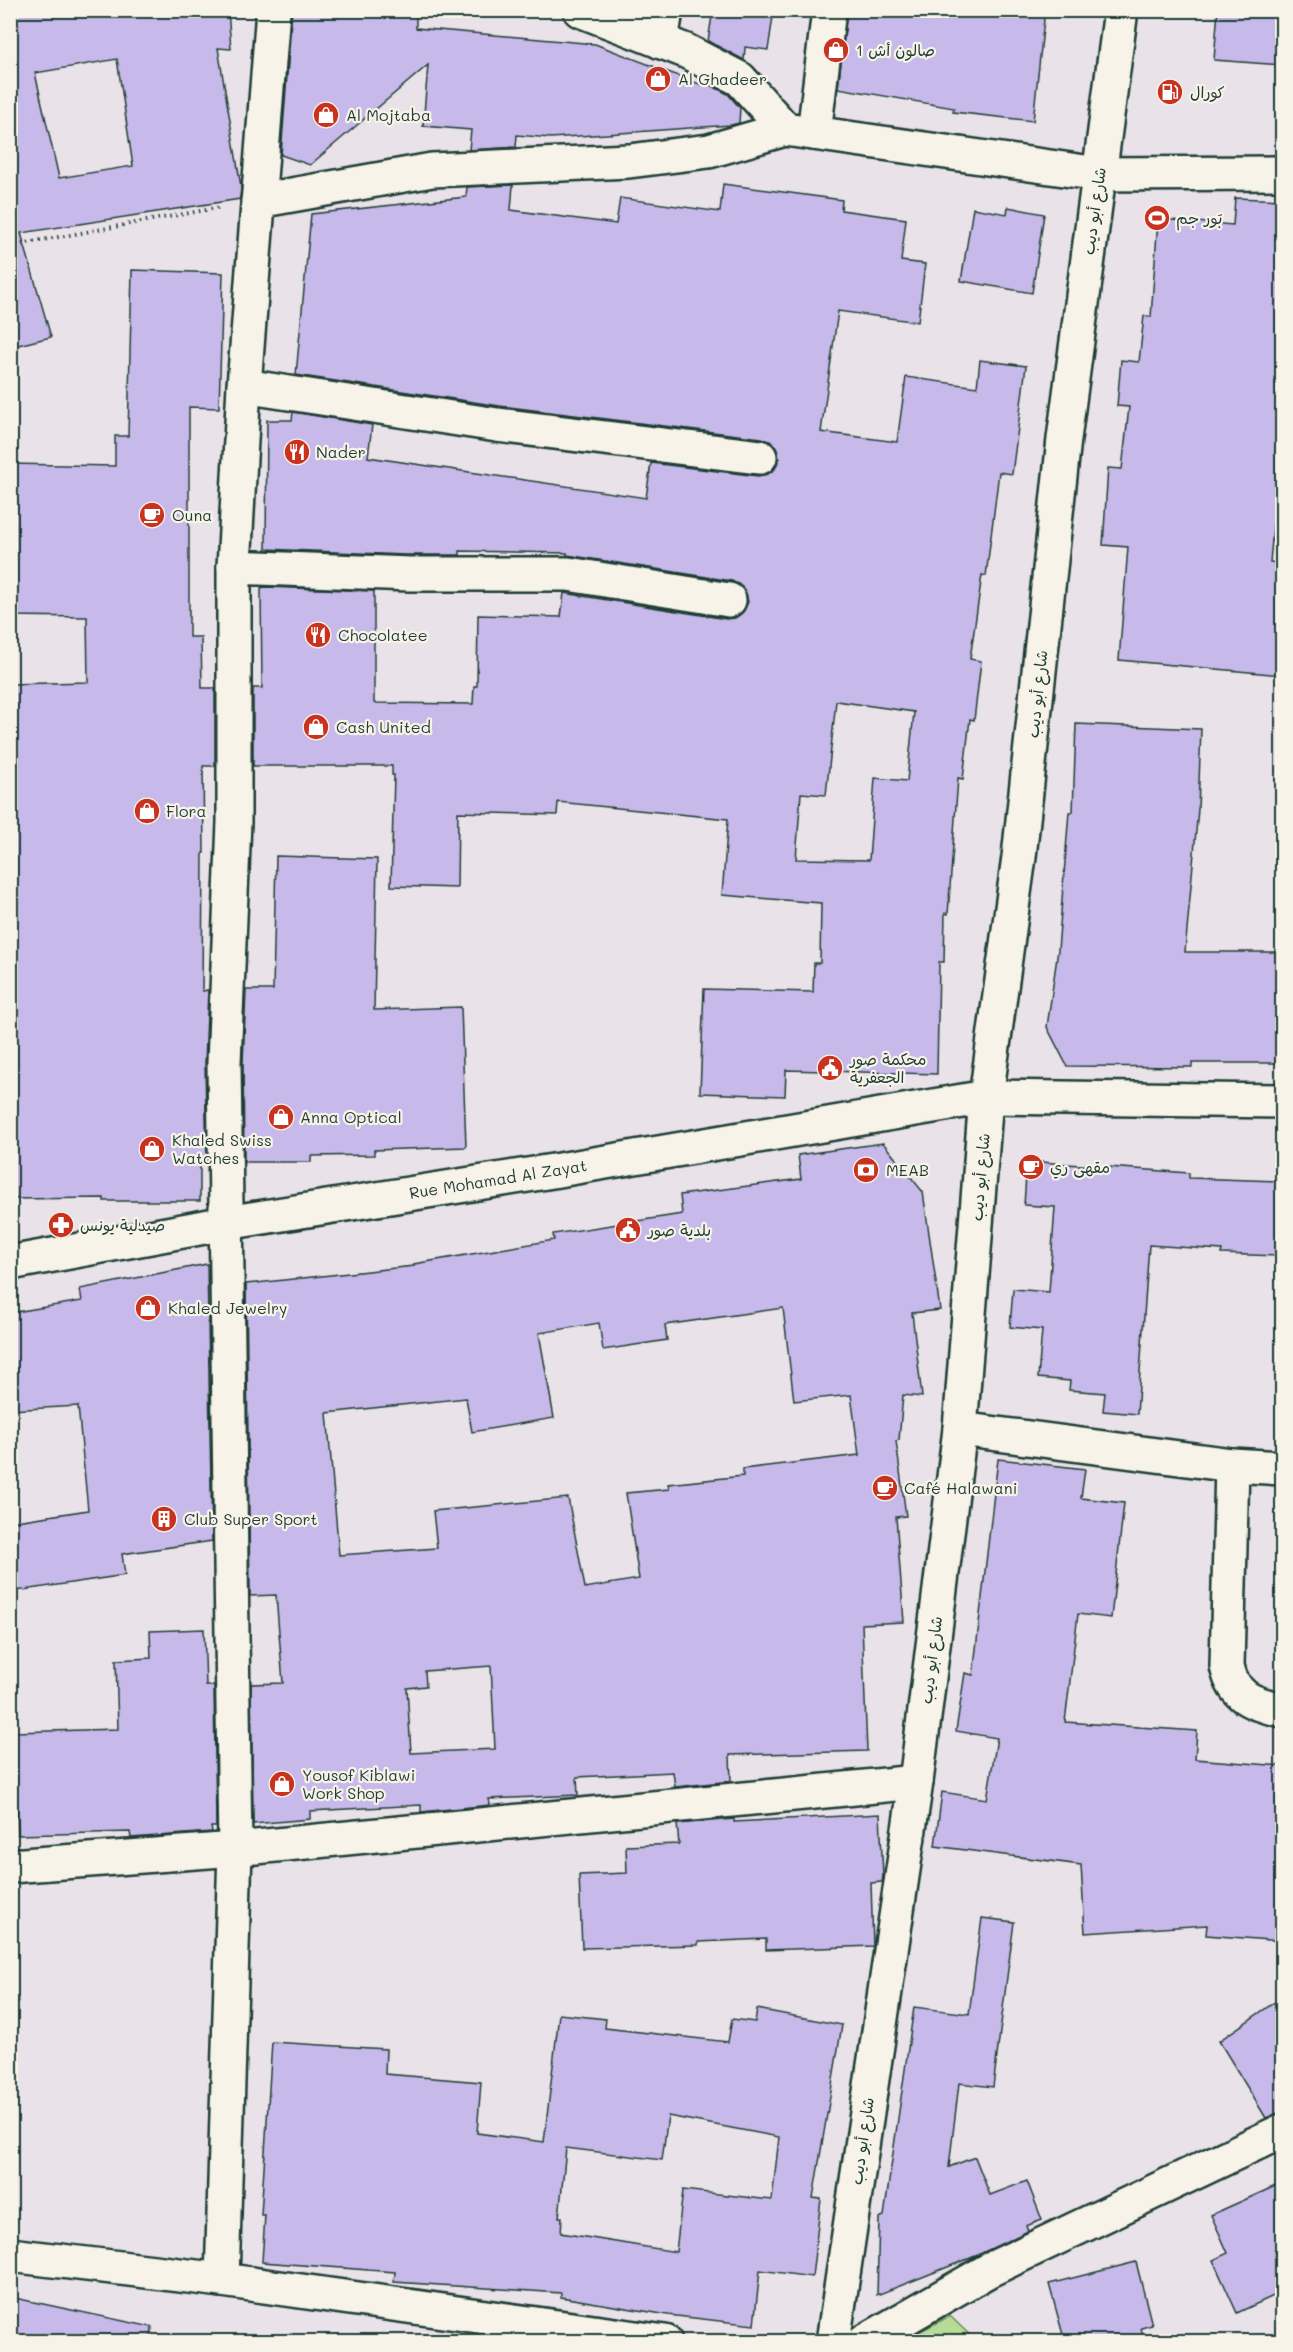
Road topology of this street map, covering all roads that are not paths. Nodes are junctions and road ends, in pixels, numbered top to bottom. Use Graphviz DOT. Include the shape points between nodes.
graph roads {
  1 [pos="273,10"];
  2 [pos="580,10"];
  3 [pos="829,10"];
  4 [pos="1121,10"];
  5 [pos="663,26"];
  6 [pos="799,131"];
  7 [pos="1282,173"];
  8 [pos="1099,174"];
  9 [pos="258,201"];
  10 [pos="244,386"];
  11 [pos="760,457"];
  12 [pos="234,567"];
  13 [pos="729,600"];
  14 [pos="986,1097"];
  15 [pos="1282,1101"];
  16 [pos="226,1223"];
  17 [pos="10,1263"];
  18 [pos="960,1429"];
  19 [pos="1232,1465"];
  20 [pos="1282,1468"];
  21 [pos="1282,1710"];
  22 [pos="916,1782"];
  23 [pos="235,1849"];
  24 [pos="10,1866"];
  25 [pos="1282,2130"];
  26 [pos="10,2254"];
  27 [pos="222,2280"];
  28 [pos="665,2342"];
  29 [pos="833,2342"];
  30 [pos="864,2342"];
  1 -- 9 [label="street"];
  2 -- 5 [label="street"];
  3 -- 6 [label="street"];
  4 -- 8 [label="street, شارع أبو ديب"];
  5 -- 6 [label="street" via="686,51 740,80"];
  6 -- 8 [label="street"];
  6 -- 9 [label="street" via="709,151 629,161 432,170"];
  7 -- 8 [label="street"];
  8 -- 14 [label="street, شارع أبو ديب" via="1064,439 1019,857"];
  9 -- 10 [label="street"];
  10 -- 11 [label="street" via="497,425"];
  10 -- 12 [label="street"];
  12 -- 13 [label="street" via="410,574 568,574"];
  12 -- 16 [label="street" via="234,822 224,1063"];
  14 -- 15 [label="street, Rue Mohamad Al Zayat"];
  14 -- 16 [label="street, Rue Mohamad Al Zayat"];
  14 -- 18 [label="street, شارع أبو ديب"];
  16 -- 17 [label="street, Rue Mohamad Al Zayat"];
  16 -- 23 [label="street"];
  18 -- 19 [label="street"];
  18 -- 22 [label="street, شارع أبو ديب"];
  19 -- 20 [label="street"];
  19 -- 21 [label="street" via="1227,1666 1230,1682 1255,1703"];
  22 -- 23 [label="street"];
  22 -- 29 [label="street, شارع أبو ديب"];
  23 -- 24 [label="street"];
  23 -- 27 [label="street"];
  25 -- 30 [label="street" via="990,2270"];
  26 -- 27 [label="street"];
  27 -- 28 [label="street"];
}
